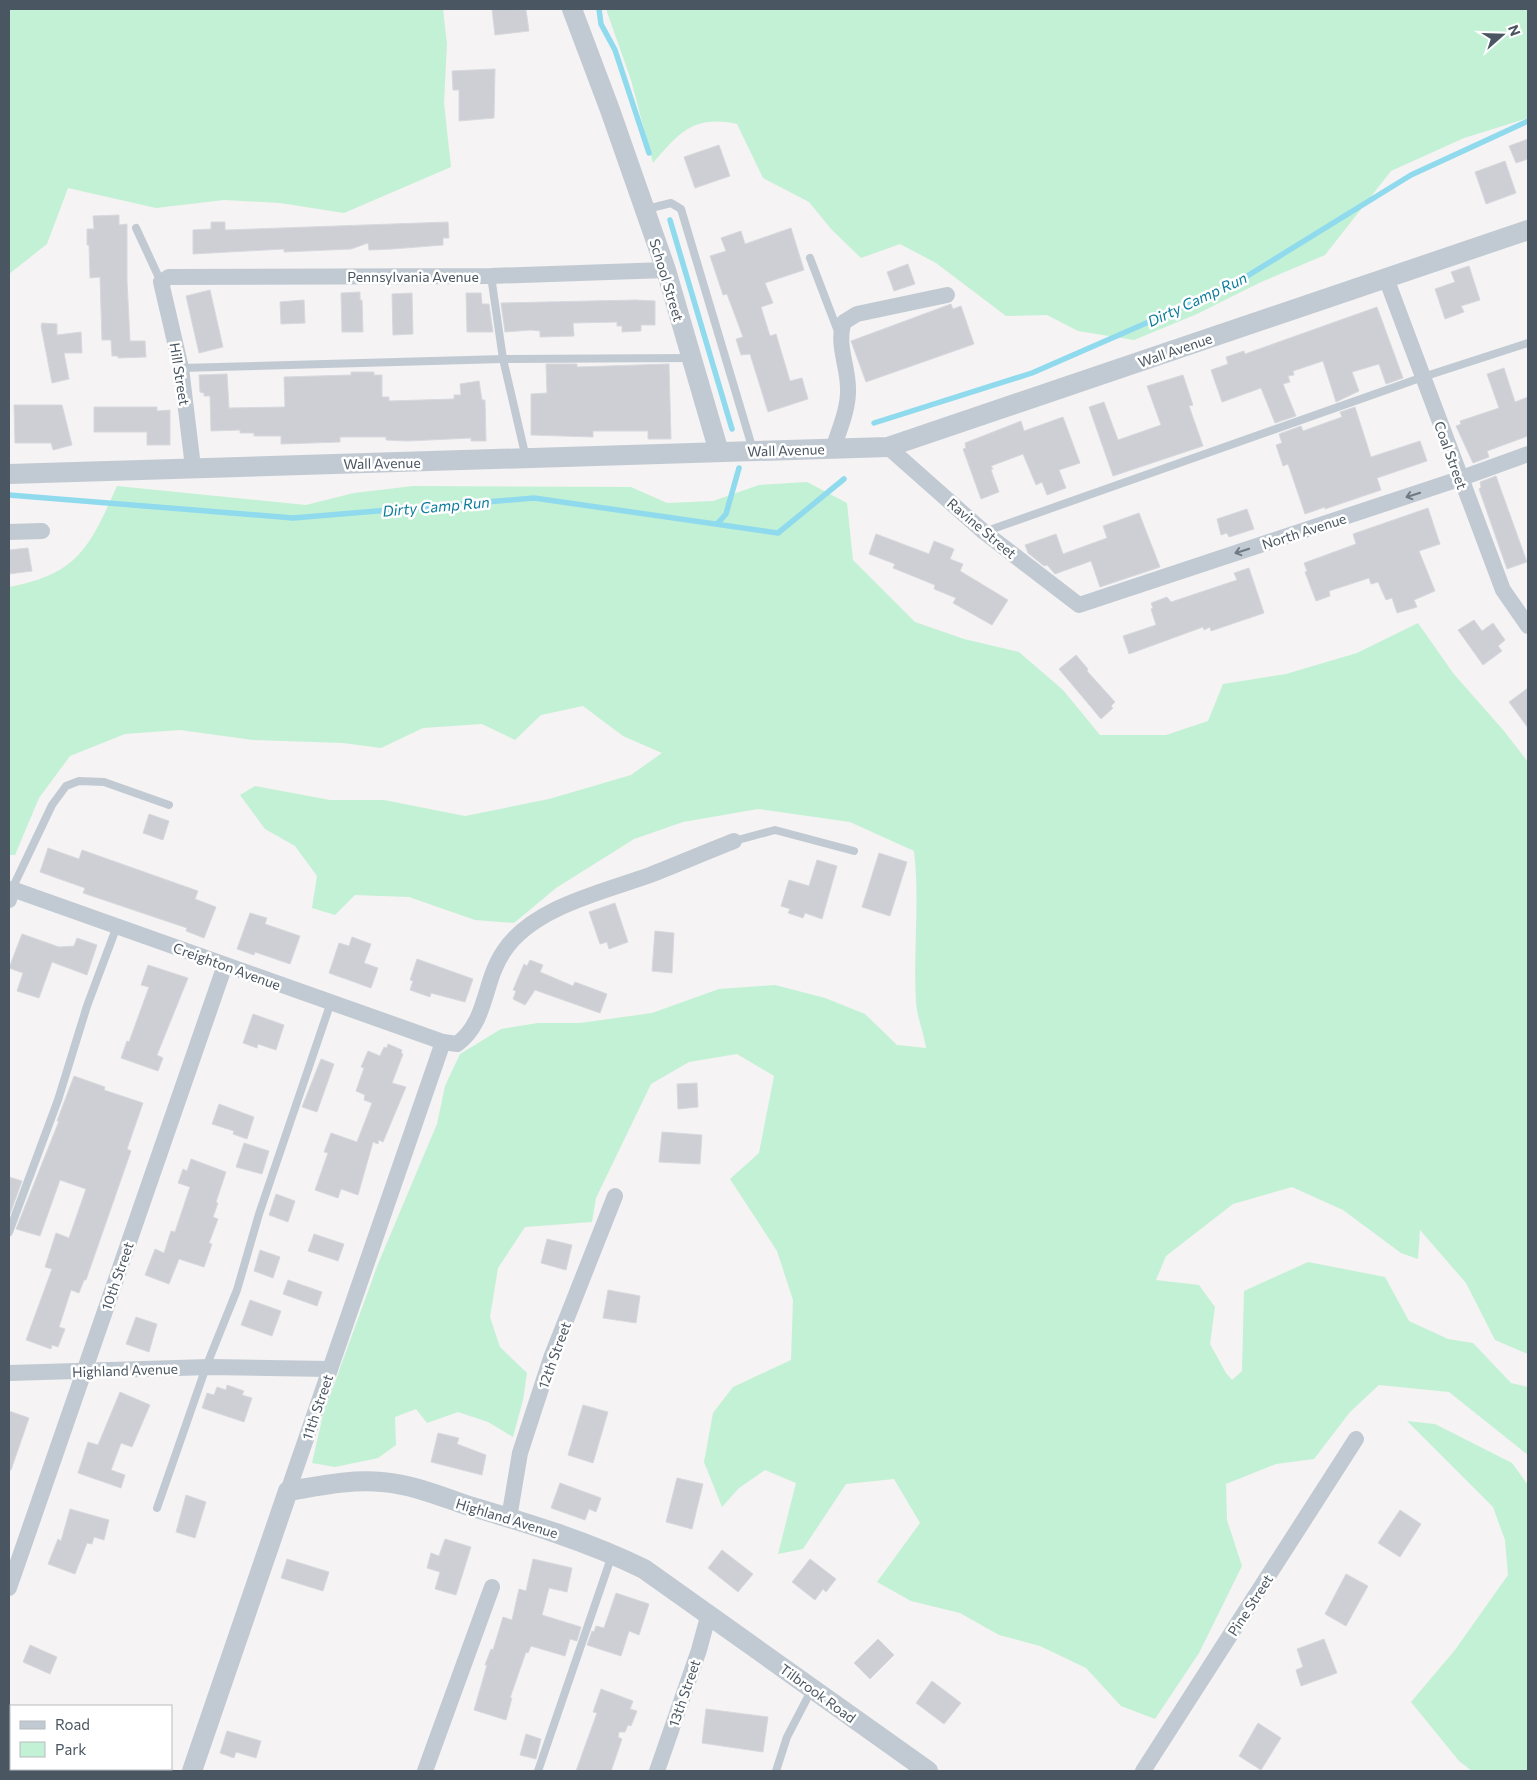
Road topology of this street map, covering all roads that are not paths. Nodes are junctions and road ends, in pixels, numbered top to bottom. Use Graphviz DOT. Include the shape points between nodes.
graph roads {
  1 [pos="572,9"];
  2 [pos="645,209"];
  3 [pos="136,228"];
  4 [pos="1528,230"];
  5 [pos="810,258"];
  6 [pos="666,270"];
  7 [pos="491,276"];
  8 [pos="1386,278"];
  9 [pos="161,282"];
  10 [pos="947,295"];
  11 [pos="841,340"];
  12 [pos="1528,343"];
  13 [pos="690,358"];
  14 [pos="503,359"];
  15 [pos="181,368"];
  16 [pos="1423,377"];
  17 [pos="888,447"];
  18 [pos="833,449"];
  19 [pos="754,451"];
  20 [pos="719,452"];
  21 [pos="1528,454"];
  22 [pos="526,460"];
  23 [pos="192,467"];
  24 [pos="9,474"];
  25 [pos="1460,479"];
  26 [pos="42,531"];
  27 [pos="9,532"];
  28 [pos="984,532"];
  29 [pos="1079,605"];
  30 [pos="1528,626"];
  31 [pos="169,805"];
  32 [pos="734,840"];
  33 [pos="854,851"];
  34 [pos="11,895"];
  35 [pos="117,926"];
  36 [pos="225,965"];
  37 [pos="331,1002"];
  38 [pos="443,1042"];
  39 [pos="615,1196"];
  40 [pos="9,1232"];
  41 [pos="206,1368"];
  42 [pos="330,1369"];
  43 [pos="84,1370"];
  44 [pos="9,1373"];
  45 [pos="1356,1439"];
  46 [pos="288,1491"];
  47 [pos="157,1508"];
  48 [pos="509,1518"];
  49 [pos="613,1553"];
  50 [pos="492,1587"];
  51 [pos="9,1588"];
  52 [pos="709,1613"];
  53 [pos="812,1690"];
  54 [pos="192,1771"];
  55 [pos="425,1771"];
  56 [pos="538,1771"];
  57 [pos="657,1771"];
  58 [pos="776,1771"];
  59 [pos="928,1771"];
  60 [pos="1143,1771"];
  1 -- 2 [label="street, School Street"];
  2 -- 6 [label="street, School Street"];
  2 -- 19 [label="lane" via="671,203 681,209"];
  3 -- 9 [label="lane"];
  4 -- 8 [label="street, Wall Avenue"];
  5 -- 11 [label="lane"];
  6 -- 7 [label="street, Pennsylvania Avenue"];
  6 -- 13 [label="street, School Street"];
  7 -- 9 [label="street, Pennsylvania Avenue" via="169,277"];
  7 -- 14 [label="lane"];
  8 -- 16 [label="street, Coal Street"];
  8 -- 17 [label="street, Wall Avenue"];
  9 -- 15 [label="street, Hill Street"];
  10 -- 11 [label="street" via="857,314 844,322"];
  11 -- 18 [label="street" via="849,389"];
  12 -- 16 [label="lane"];
  13 -- 14 [label="lane"];
  13 -- 20 [label="street, School Street"];
  14 -- 15 [label="lane"];
  14 -- 22 [label="lane"];
  15 -- 23 [label="street, Hill Street"];
  16 -- 25 [label="street, Coal Street"];
  16 -- 28 [label="lane"];
  17 -- 18 [label="street, Wall Avenue"];
  17 -- 28 [label="street, Ravine Street"];
  18 -- 19 [label="street, Wall Avenue"];
  19 -- 20 [label="street, Wall Avenue"];
  20 -- 22 [label="street, Wall Avenue"];
  21 -- 25 [label="street, North Avenue"];
  22 -- 23 [label="street, Wall Avenue"];
  23 -- 24 [label="street, Wall Avenue"];
  25 -- 29 [label="street, North Avenue, one-way"];
  25 -- 30 [label="street, Coal Street" via="1503,590"];
  26 -- 27 [label="street"];
  28 -- 29 [label="street, Ravine Street"];
  31 -- 34 [label="lane" via="104,782 80,781 66,786 52,805"];
  32 -- 33 [label="lane" via="775,830"];
  32 -- 38 [label="street" via="650,875 572,901 529,926 504,950 469,1035 457,1044"];
  34 -- 35 [label="street, Creighton Avenue"];
  35 -- 36 [label="street, Creighton Avenue"];
  35 -- 40 [label="lane"];
  36 -- 37 [label="street, Creighton Avenue"];
  36 -- 43 [label="street, 10th Street"];
  37 -- 38 [label="street, Creighton Avenue"];
  37 -- 41 [label="lane" via="259,1214 237,1290"];
  38 -- 42 [label="street, 11th Street"];
  39 -- 48 [label="street, 12th Street" via="551,1358 520,1453"];
  41 -- 42 [label="street, Highland Avenue"];
  41 -- 43 [label="street, Highland Avenue"];
  41 -- 47 [label="lane"];
  42 -- 46 [label="street, 11th Street"];
  43 -- 44 [label="street, Highland Avenue"];
  43 -- 51 [label="street, 10th Street"];
  45 -- 60 [label="street, Pine Street"];
  46 -- 48 [label="street, Highland Avenue" via="350,1482 383,1482"];
  46 -- 54 [label="street, 11th Street"];
  48 -- 49 [label="street, Highland Avenue"];
  49 -- 52 [label="street, Highland Avenue" via="644,1569"];
  49 -- 56 [label="lane"];
  50 -- 55 [label="street"];
  52 -- 53 [label="street, Tilbrook Road"];
  52 -- 57 [label="street, 13th Street"];
  53 -- 58 [label="lane" via="788,1737"];
  53 -- 59 [label="street, Tilbrook Road"];
}
